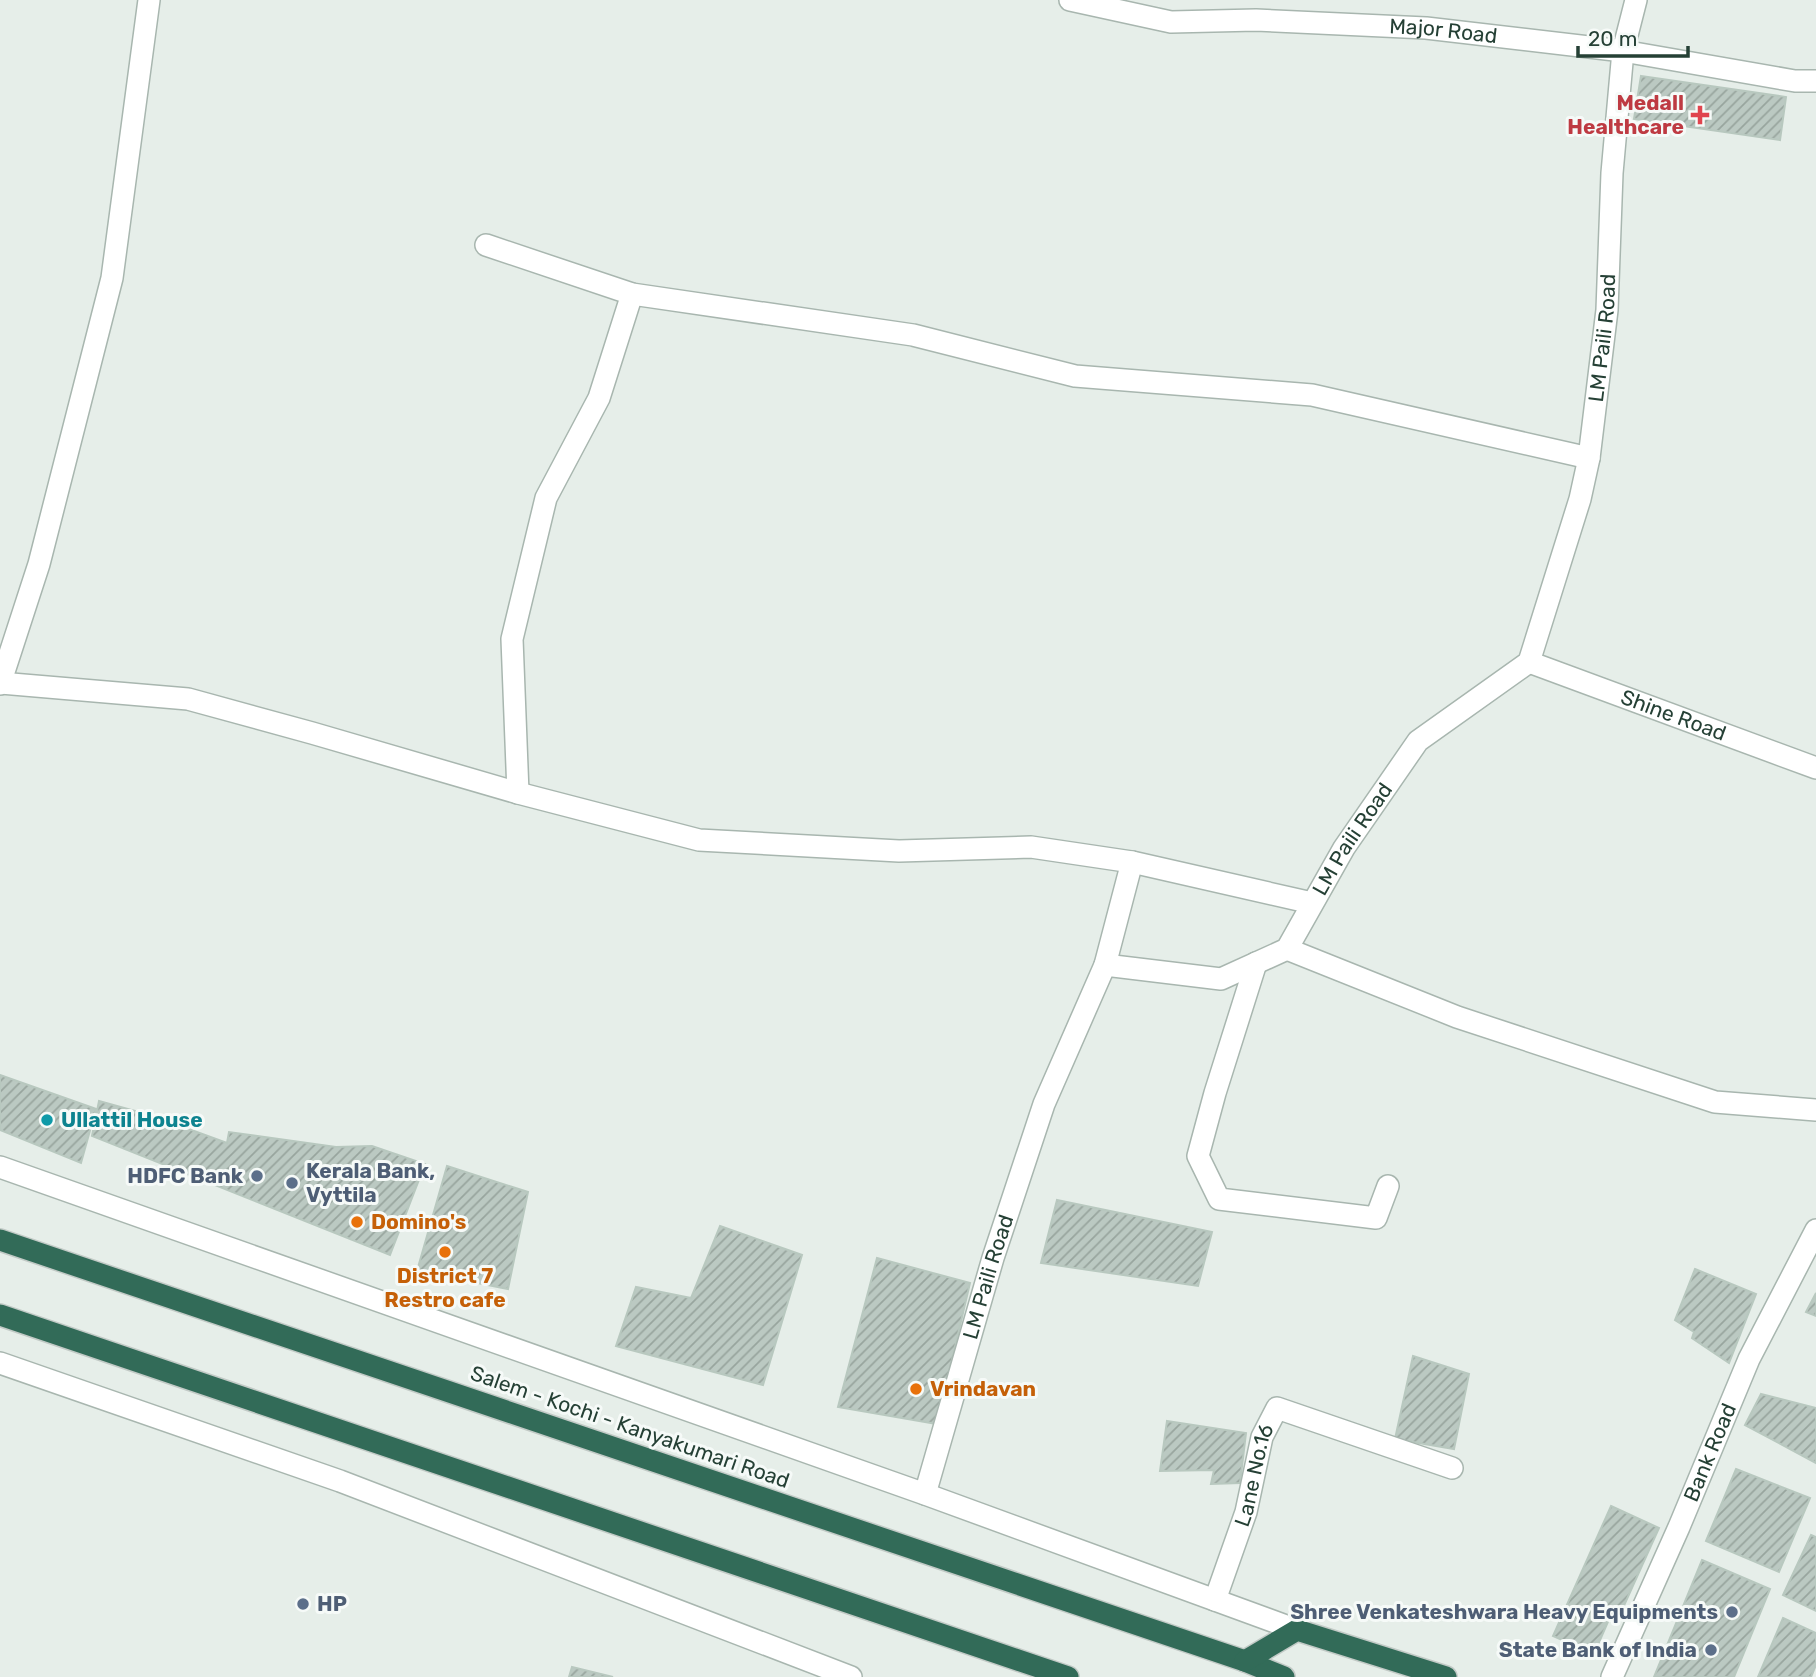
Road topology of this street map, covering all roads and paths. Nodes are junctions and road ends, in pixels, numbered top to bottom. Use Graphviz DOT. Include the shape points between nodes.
graph roads {
  1 [pos="149,0"];
  2 [pos="1070,0"];
  3 [pos="1636,0"];
  4 [pos="1623,51"];
  5 [pos="1816,81"];
  6 [pos="486,245"];
  7 [pos="632,294"];
  8 [pos="1589,458"];
  9 [pos="1530,662"];
  10 [pos="0,684"];
  11 [pos="1816,768"];
  12 [pos="518,793"];
  13 [pos="1132,862"];
  14 [pos="1312,903"];
  15 [pos="1287,949"];
  16 [pos="1256,963"];
  17 [pos="1105,965"];
  18 [pos="1816,1110"];
  19 [pos="0,1167"];
  20 [pos="1388,1186"];
  21 [pos="1816,1230"];
  22 [pos="0,1240"];
  23 [pos="0,1315"];
  24 [pos="0,1363"];
  25 [pos="1452,1468"];
  26 [pos="925,1494"];
  27 [pos="1215,1600"];
  28 [pos="1297,1630"];
  29 [pos="1245,1661"];
  30 [pos="840,1675"];
  31 [pos="1068,1677"];
  32 [pos="1284,1677"];
  33 [pos="1446,1677"];
  34 [pos="1612,1677"];
  1 -- 10 [label="street" via="112,278 38,564"];
  2 -- 4 [label="street, Major Road" via="1171,22 1256,20 1426,28"];
  3 -- 4 [label="street, LM Paili Road"];
  4 -- 5 [label="street, Major Road"];
  4 -- 8 [label="street, LM Paili Road" via="1607,310"];
  6 -- 7 [label="street"];
  7 -- 8 [label="street" via="913,335 1075,376 1312,395"];
  7 -- 12 [label="street" via="598,398 546,498 512,639"];
  8 -- 9 [label="street, LM Paili Road"];
  9 -- 11 [label="street, Shine Road"];
  9 -- 14 [label="street, LM Paili Road" via="1418,741"];
  10 -- 12 [label="street" via="188,699"];
  12 -- 13 [label="street" via="699,840 899,851 1031,847"];
  13 -- 14 [label="street"];
  13 -- 17 [label="street, LM Paili Road"];
  14 -- 15 [label="street, LM Paili Road"];
  15 -- 16 [label="street"];
  15 -- 18 [label="street" via="1457,1017 1715,1102"];
  16 -- 17 [label="street" via="1221,979"];
  16 -- 20 [label="street" via="1198,1156 1219,1199 1376,1218"];
  17 -- 26 [label="street, LM Paili Road" via="1044,1104 993,1258"];
  19 -- 26 [label="street"];
  21 -- 34 [label="street, Bank Road" via="1749,1359"];
  22 -- 29 [label="highway, Salem - Kochi - Kanyakumari Road"];
  23 -- 31 [label="highway"];
  24 -- 30 [label="street" via="340,1481"];
  25 -- 27 [label="street, Lane No.16" via="1277,1408 1262,1437 1246,1512"];
  26 -- 27 [label="street"];
  27 -- 28 [label="street"];
  28 -- 29 [label="highway"];
  28 -- 33 [label="highway"];
  29 -- 32 [label="highway, Salem - Kochi - Kanyakumari Road"];
}
